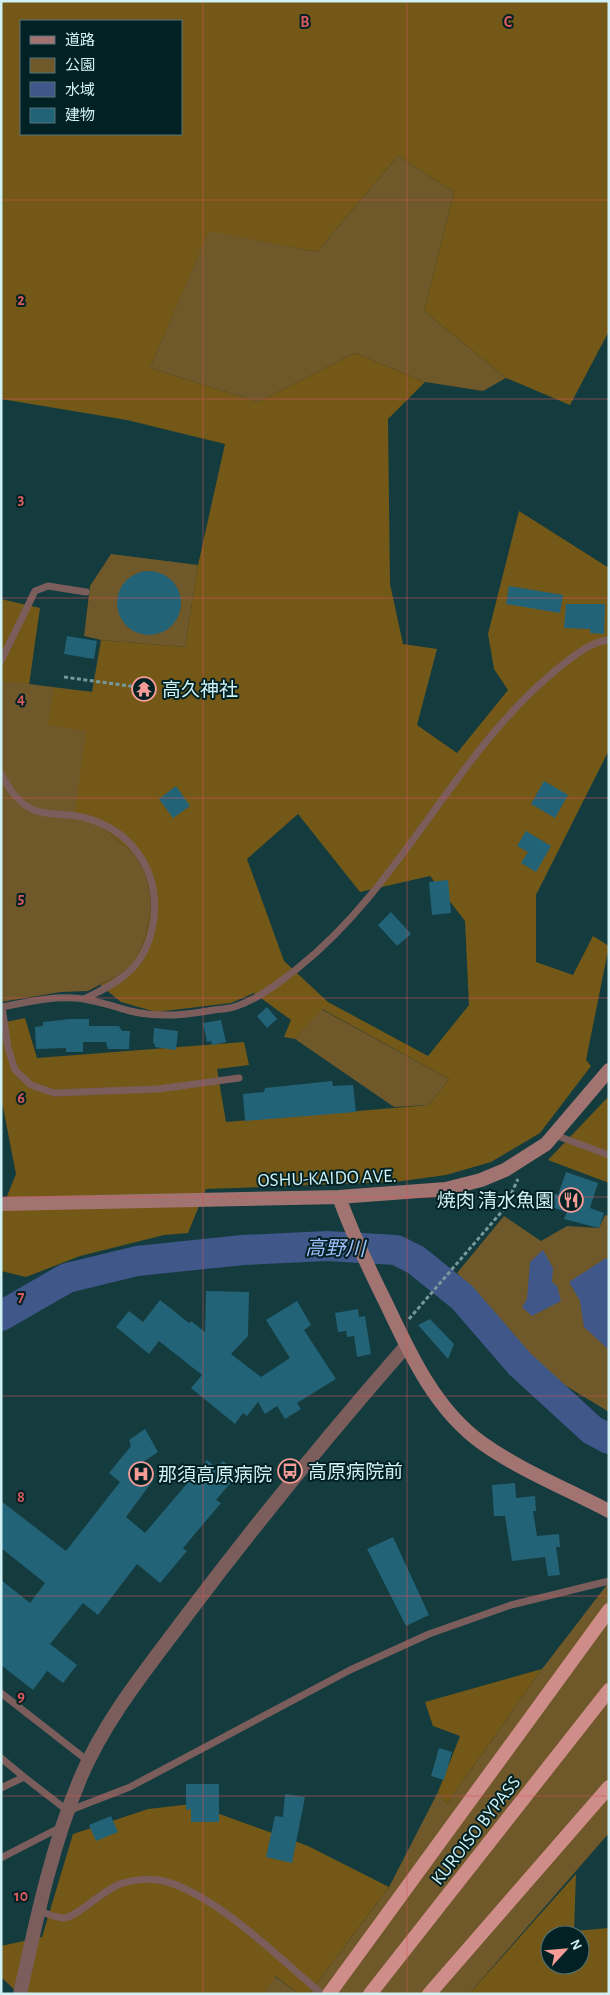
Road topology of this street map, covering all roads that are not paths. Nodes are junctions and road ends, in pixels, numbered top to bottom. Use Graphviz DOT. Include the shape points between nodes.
graph roads {
  1 [pos="86,592"];
  2 [pos="609,640"];
  3 [pos="1,661"];
  4 [pos="1,774"];
  5 [pos="84,999"];
  6 [pos="1,1007"];
  7 [pos="609,1070"];
  8 [pos="239,1078"];
  9 [pos="554,1136"];
  10 [pos="609,1155"];
  11 [pos="339,1197"];
  12 [pos="1,1204"];
  13 [pos="406,1346"];
  14 [pos="609,1511"];
  15 [pos="609,1581"];
  16 [pos="609,1610"];
  17 [pos="609,1690"];
  18 [pos="1,1693"];
  19 [pos="1,1758"];
  20 [pos="89,1761"];
  21 [pos="24,1777"];
  22 [pos="609,1787"];
  23 [pos="1,1788"];
  24 [pos="68,1811"];
  25 [pos="63,1826"];
  26 [pos="1,1858"];
  27 [pos="38,1911"];
  28 [pos="20,1994"];
  29 [pos="322,1994"];
  30 [pos="329,1994"];
  31 [pos="370,1994"];
  32 [pos="429,1994"];
  1 -- 3 [label="lane" via="48,586 35,591"];
  2 -- 5 [label="lane" via="590,646 536,687 497,730 358,910 315,954 271,988 236,1006 183,1015 156,1016"];
  4 -- 5 [label="lane" via="12,794 34,810 82,817 114,828 140,856 151,877 156,898 149,940 140,962 125,978"];
  5 -- 6 [label="lane" via="44,1000"];
  6 -- 8 [label="lane" via="15,1070 31,1085 54,1093 158,1089"];
  7 -- 9 [label="main road, OSHU-KAIDO AVE."];
  9 -- 10 [label="lane"];
  9 -- 11 [label="main road, OSHU-KAIDO AVE." via="527,1157 481,1180 446,1189"];
  11 -- 12 [label="main road, OSHU-KAIDO AVE."];
  11 -- 13 [label="main road"];
  13 -- 14 [label="main road" via="444,1405 470,1434 508,1458"];
  13 -- 20 [label="street" via="272,1505 199,1600 124,1703"];
  15 -- 24 [label="lane" via="511,1605 429,1634 350,1670 130,1787"];
  16 -- 30 [label="highway"];
  17 -- 31 [label="highway, KUROISO BYPASS"];
  18 -- 20 [label="lane"];
  19 -- 21 [label="lane"];
  20 -- 24 [label="street"];
  21 -- 23 [label="lane"];
  21 -- 24 [label="lane"];
  22 -- 32 [label="highway"];
  24 -- 25 [label="street"];
  25 -- 26 [label="lane"];
  25 -- 27 [label="street"];
  27 -- 28 [label="street"];
  27 -- 29 [label="lane" via="63,1918 122,1883 145,1879 164,1881 225,1913"];
}
